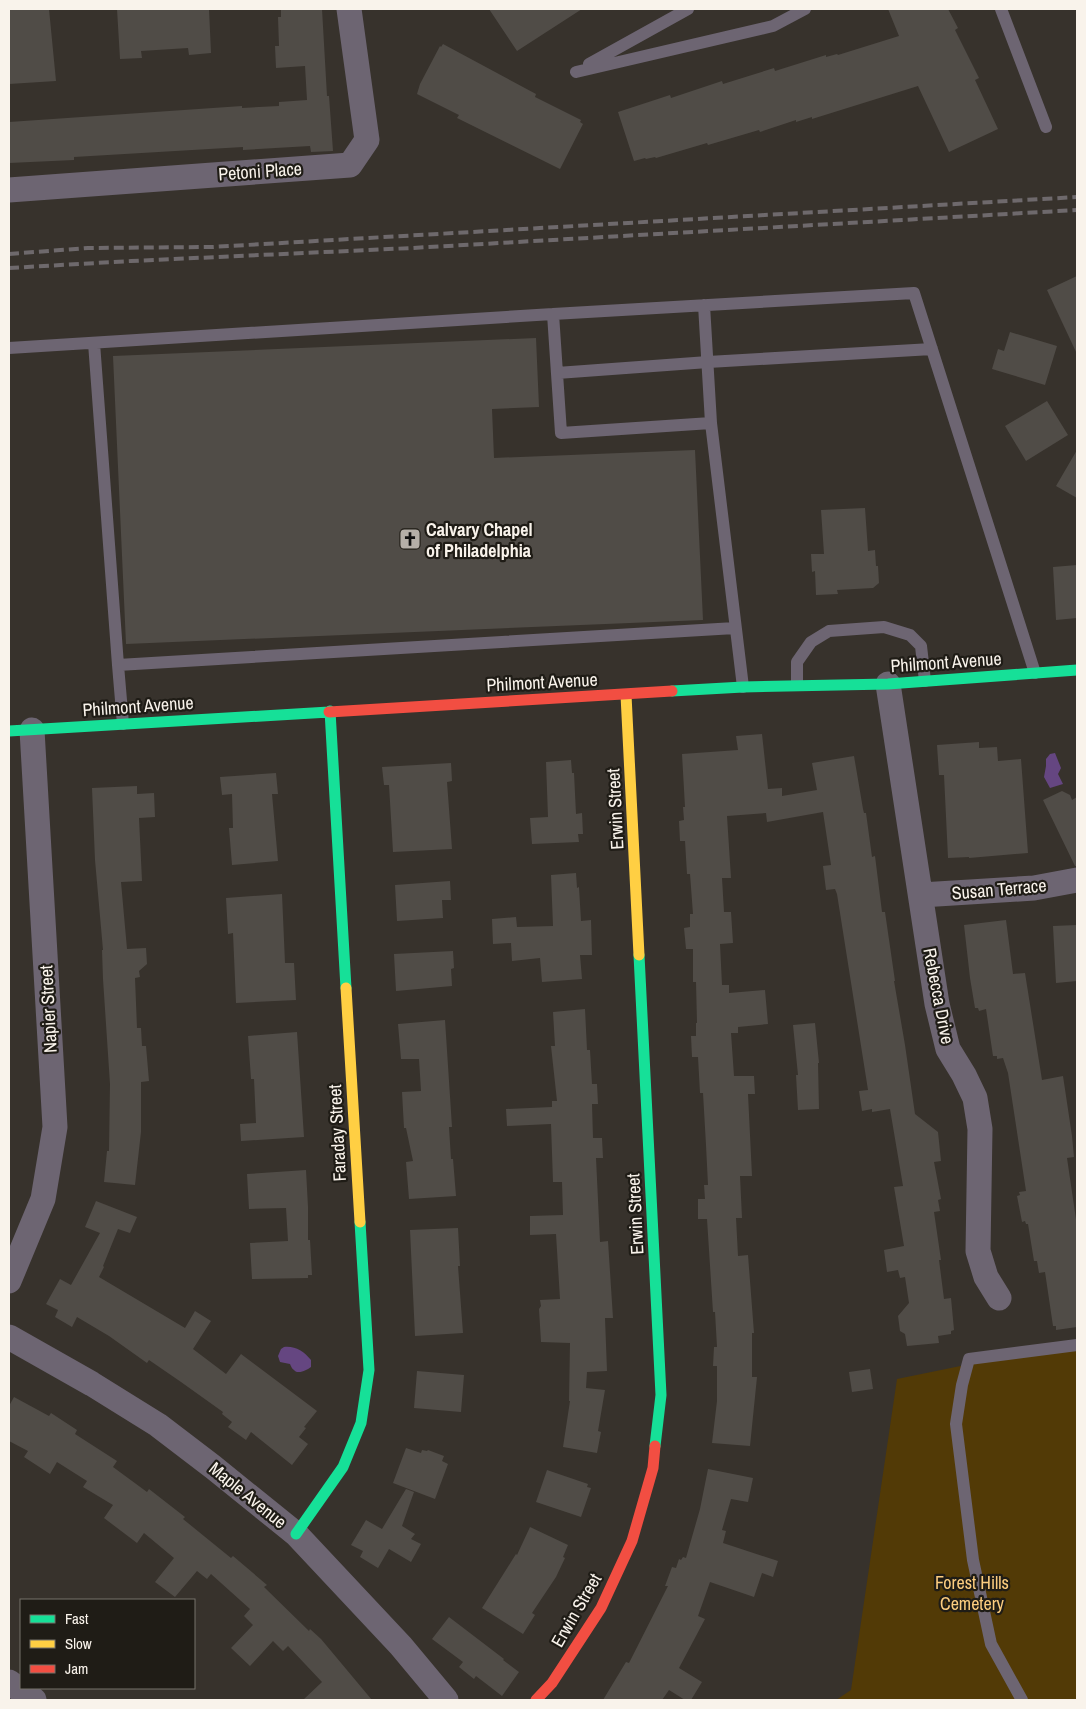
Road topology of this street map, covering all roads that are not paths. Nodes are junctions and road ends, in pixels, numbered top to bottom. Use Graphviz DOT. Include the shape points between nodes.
graph roads {
  1 [pos="349,9"];
  2 [pos="688,9"];
  3 [pos="805,9"];
  4 [pos="1001,9"];
  5 [pos="1046,127"];
  6 [pos="9,190"];
  7 [pos="704,305"];
  8 [pos="553,314"];
  9 [pos="94,343"];
  10 [pos="9,348"];
  11 [pos="932,349"];
  12 [pos="708,362"];
  13 [pos="557,373"];
  14 [pos="711,423"];
  15 [pos="735,628"];
  16 [pos="118,665"];
  17 [pos="1077,670"];
  18 [pos="1035,673"];
  19 [pos="924,681"];
  20 [pos="797,684"];
  21 [pos="888,684"];
  22 [pos="743,687"];
  23 [pos="626,695"];
  24 [pos="330,711"];
  25 [pos="123,724"];
  26 [pos="21,731"];
  27 [pos="1077,880"];
  28 [pos="921,895"];
  29 [pos="9,1280"];
  30 [pos="999,1298"];
  31 [pos="9,1337"];
  32 [pos="1077,1345"];
  33 [pos="296,1534"];
  34 [pos="9,1682"];
  35 [pos="34,1700"];
  36 [pos="446,1700"];
  37 [pos="536,1700"];
  38 [pos="1022,1700"];
  1 -- 6 [label="street, Petoni Place" via="367,140 350,165"];
  2 -- 3 [label="lane" via="576,72 773,26"];
  4 -- 5 [label="lane"];
  7 -- 8 [label="lane"];
  7 -- 11 [label="lane" via="914,293"];
  7 -- 12 [label="lane"];
  8 -- 9 [label="lane"];
  8 -- 13 [label="lane"];
  9 -- 10 [label="lane"];
  9 -- 16 [label="lane"];
  11 -- 12 [label="lane"];
  11 -- 18 [label="lane"];
  12 -- 13 [label="lane"];
  12 -- 14 [label="lane"];
  13 -- 14 [label="lane" via="562,433"];
  14 -- 15 [label="lane"];
  15 -- 16 [label="lane"];
  15 -- 22 [label="lane"];
  16 -- 25 [label="lane"];
  17 -- 18 [label="street, Philmont Avenue"];
  18 -- 19 [label="street, Philmont Avenue"];
  19 -- 20 [label="lane" via="921,646 910,635 884,627 829,632 811,642 797,662"];
  19 -- 21 [label="street, Philmont Avenue"];
  20 -- 21 [label="street, Philmont Avenue"];
  20 -- 22 [label="street, Philmont Avenue"];
  21 -- 28 [label="street, Rebecca Drive"];
  22 -- 23 [label="street, Philmont Avenue"];
  23 -- 24 [label="street, Philmont Avenue"];
  23 -- 37 [label="street, Erwin Street" via="661,1394 653,1468 632,1541 601,1608 552,1683"];
  24 -- 25 [label="street, Philmont Avenue"];
  24 -- 33 [label="street, Faraday Street" via="369,1370 361,1423 343,1467"];
  25 -- 26 [label="street, Philmont Avenue"];
  26 -- 29 [label="street, Napier Street" via="55,1127 43,1199"];
  27 -- 28 [label="street, Susan Terrace" via="1034,888"];
  28 -- 30 [label="street, Rebecca Drive" via="937,1004 948,1049 976,1098 980,1129 978,1250 986,1277"];
  31 -- 33 [label="street, Maple Avenue" via="158,1425"];
  32 -- 38 [label="lane" via="969,1359 962,1385 956,1424 974,1560 991,1644"];
  33 -- 36 [label="street, Maple Avenue" via="401,1646"];
  34 -- 35 [label="street"];
}
